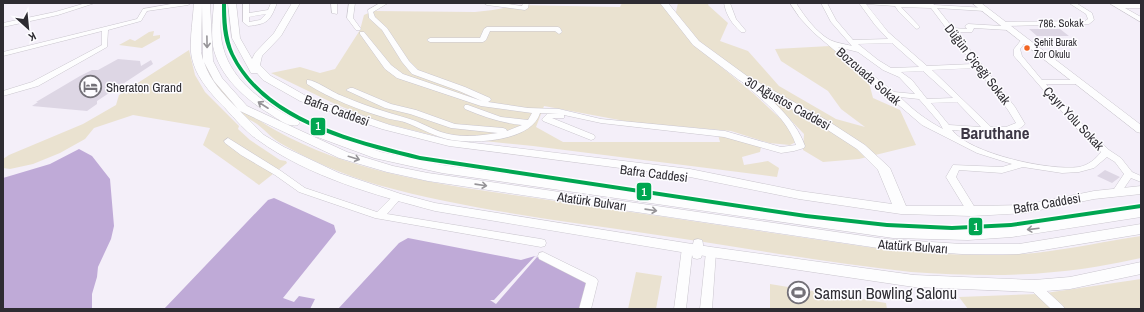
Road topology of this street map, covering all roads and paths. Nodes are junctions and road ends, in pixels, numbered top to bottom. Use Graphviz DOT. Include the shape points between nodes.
graph roads {
  1 [pos="92,3"];
  2 [pos="175,3"];
  3 [pos="188,3"];
  4 [pos="198,3"];
  5 [pos="206,3"];
  6 [pos="218,3"];
  7 [pos="232,3"];
  8 [pos="246,3"];
  9 [pos="274,3"];
  10 [pos="294,3"];
  11 [pos="334,3"];
  12 [pos="352,3"];
  13 [pos="385,3"];
  14 [pos="487,3"];
  15 [pos="526,3"];
  16 [pos="664,3"];
  17 [pos="727,3"];
  18 [pos="793,3"];
  19 [pos="824,3"];
  20 [pos="862,3"];
  21 [pos="868,3"];
  22 [pos="976,3"];
  23 [pos="1072,3"];
  24 [pos="897,4"];
  25 [pos="931,5"];
  26 [pos="1115,5"];
  27 [pos="1141,6"];
  28 [pos="145,7"];
  29 [pos="985,9"];
  30 [pos="335,13"];
  31 [pos="1141,20"];
  32 [pos="3,25"];
  33 [pos="1005,26"];
  34 [pos="917,27"];
  35 [pos="105,28"];
  36 [pos="951,30"];
  37 [pos="743,31"];
  38 [pos="559,32"];
  39 [pos="430,40"];
  40 [pos="1024,40"];
  41 [pos="895,41"];
  42 [pos="853,42"];
  43 [pos="830,43"];
  44 [pos="863,51"];
  45 [pos="3,54"];
  46 [pos="251,62"];
  47 [pos="978,66"];
  48 [pos="925,68"];
  49 [pos="896,70"];
  50 [pos="743,78"];
  51 [pos="310,82"];
  52 [pos="1041,82"];
  53 [pos="1079,82"];
  54 [pos="350,90"];
  55 [pos="3,94"];
  56 [pos="892,94"];
  57 [pos="923,99"];
  58 [pos="959,100"];
  59 [pos="497,106"];
  60 [pos="468,107"];
  61 [pos="536,110"];
  62 [pos="580,115"];
  63 [pos="530,123"];
  64 [pos="947,127"];
  65 [pos="988,129"];
  66 [pos="517,131"];
  67 [pos="1140,131"];
  68 [pos="591,137"];
  69 [pos="955,138"];
  70 [pos="228,141"];
  71 [pos="1106,152"];
  72 [pos="1020,165"];
  73 [pos="1129,174"];
  74 [pos="1141,179"];
  75 [pos="1141,190"];
  76 [pos="1117,192"];
  77 [pos="1141,196"];
  78 [pos="397,197"];
  79 [pos="902,210"];
  80 [pos="972,211"];
  81 [pos="1141,212"];
  82 [pos="379,216"];
  83 [pos="1141,230"];
  84 [pos="541,242"];
  85 [pos="694,249"];
  86 [pos="711,252"];
  87 [pos="543,256"];
  88 [pos="1141,268"];
  89 [pos="1034,286"];
  90 [pos="585,309"];
  91 [pos="680,309"];
  92 [pos="706,309"];
  93 [pos="1059,309"];
  1 -- 32 [label="street" via="56,14"];
  2 -- 28 [label="street"];
  3 -- 28 [label="street"];
  4 -- 78 [label="main road" via="196,52 201,69 215,92 257,135 280,150 335,176"];
  5 -- 83 [label="main road, Atatürk Bulvarı, one-way" via="208,62 218,79 243,108 343,155 391,169 436,178 924,248 1019,249"];
  81 -- 6 [label="main road, Atatürk Bulvarı, one-way" via="1041,229 994,234 893,233 416,164 378,155 328,138 286,119 256,101 226,68 218,47"];
  7 -- 46 [label="main road, Bafra Caddesi" via="236,38"];
  8 -- 9 [label="street" via="248,24 264,22 269,18"];
  10 -- 46 [label="main road" via="278,34"];
  11 -- 30 [label="street"];
  12 -- 59 [label="street" via="350,18 388,66 400,76 469,100"];
  13 -- 59 [label="street" via="374,8 370,14 385,29 410,69"];
  14 -- 15 [label="street" via="525,8"];
  16 -- 50 [label="main road, 30 Ağustos Caddesi" via="696,43"];
  17 -- 37 [label="street" via="734,22"];
  18 -- 43 [label="street, Bozcuada Sokak" via="802,17"];
  19 -- 42 [label="street" via="830,17"];
  20 -- 41 [label="street" via="870,16"];
  21 -- 24 [label="street"];
  22 -- 29 [label="main road"];
  23 -- 33 [label="street, 786. Sokak" via="1089,13 1091,20 1087,23"];
  24 -- 25 [label="street"];
  24 -- 34 [label="street"];
  25 -- 29 [label="street"];
  25 -- 36 [label="street, Düğün Çiçeği Sokak"];
  26 -- 27 [label="street"];
  26 -- 31 [label="street"];
  28 -- 35 [label="street" via="139,20"];
  29 -- 33 [label="main road"];
  33 -- 36 [label="street" via="968,26 970,31"];
  33 -- 40 [label="main road"];
  35 -- 45 [label="street"];
  35 -- 55 [label="street" via="105,46 35,84"];
  36 -- 47 [label="street, Düğün Çiçeği Sokak"];
  38 -- 39 [label="street" via="558,29 486,29 483,40"];
  40 -- 52 [label="street, Çayır Yolu Sokak" via="1017,50 1018,56"];
  40 -- 53 [label="main road"];
  41 -- 42 [label="street"];
  41 -- 48 [label="street"];
  42 -- 44 [label="street"];
  43 -- 44 [label="street"];
  43 -- 56 [label="street, Bozcuada Sokak"];
  44 -- 49 [label="street" via="881,66"];
  46 -- 77 [label="main road, Bafra Caddesi" via="253,70 274,88 311,106 381,132 444,146 686,176 902,212 976,215 1030,213"];
  46 -- 79 [label="main road, Bafra Caddesi" via="267,78 304,99 386,128 449,143 690,173 799,195"];
  47 -- 48 [label="street"];
  47 -- 65 [label="street, Düğün Çiçeği Sokak" via="1021,124 1015,128"];
  48 -- 49 [label="street"];
  48 -- 58 [label="street"];
  49 -- 57 [label="street"];
  50 -- 62 [label="street" via="791,127 801,146 781,150 725,134 601,121"];
  50 -- 79 [label="main road, 30 Ağustos Caddesi" via="824,123 861,147 884,168"];
  51 -- 66 [label="street" via="344,99 444,136 478,139"];
  52 -- 53 [label="street"];
  52 -- 71 [label="street, Çayır Yolu Sokak" via="1051,96"];
  53 -- 67 [label="main road"];
  54 -- 66 [label="street" via="388,106 454,126 477,130"];
  56 -- 57 [label="street"];
  56 -- 69 [label="street, Bozcuada Sokak" via="925,123"];
  57 -- 58 [label="street"];
  57 -- 64 [label="street"];
  58 -- 65 [label="street"];
  59 -- 61 [label="street"];
  60 -- 63 [label="street" via="489,117"];
  61 -- 62 [label="street"];
  61 -- 63 [label="street" via="536,115"];
  62 -- 68 [label="street" via="550,116 546,119"];
  63 -- 66 [label="street"];
  64 -- 65 [label="street, Düğün Çiçeği Sokak"];
  64 -- 69 [label="street"];
  69 -- 72 [label="street, Bozcuada Sokak"];
  70 -- 82 [label="street" via="302,190"];
  71 -- 72 [label="street" via="1090,167 1080,169"];
  71 -- 73 [label="street, Çayır Yolu Sokak" via="1118,160"];
  72 -- 80 [label="street" via="1002,170 956,167 951,177"];
  73 -- 74 [label="street"];
  73 -- 76 [label="street"];
  75 -- 76 [label="main road, Bafra Caddesi"];
  76 -- 80 [label="main road, Bafra Caddesi" via="1025,209"];
  78 -- 82 [label="street"];
  78 -- 85 [label="main road" via="435,207"];
  79 -- 80 [label="main road, Bafra Caddesi"];
  82 -- 84 [label="street"];
  85 -- 86 [label="main road"];
  85 -- 91 [label="street"];
  86 -- 89 [label="main road" via="913,280"];
  86 -- 92 [label="street"];
  87 -- 90 [label="street" via="592,281"];
  88 -- 89 [label="main road" via="1070,283"];
  89 -- 93 [label="street"];
}
